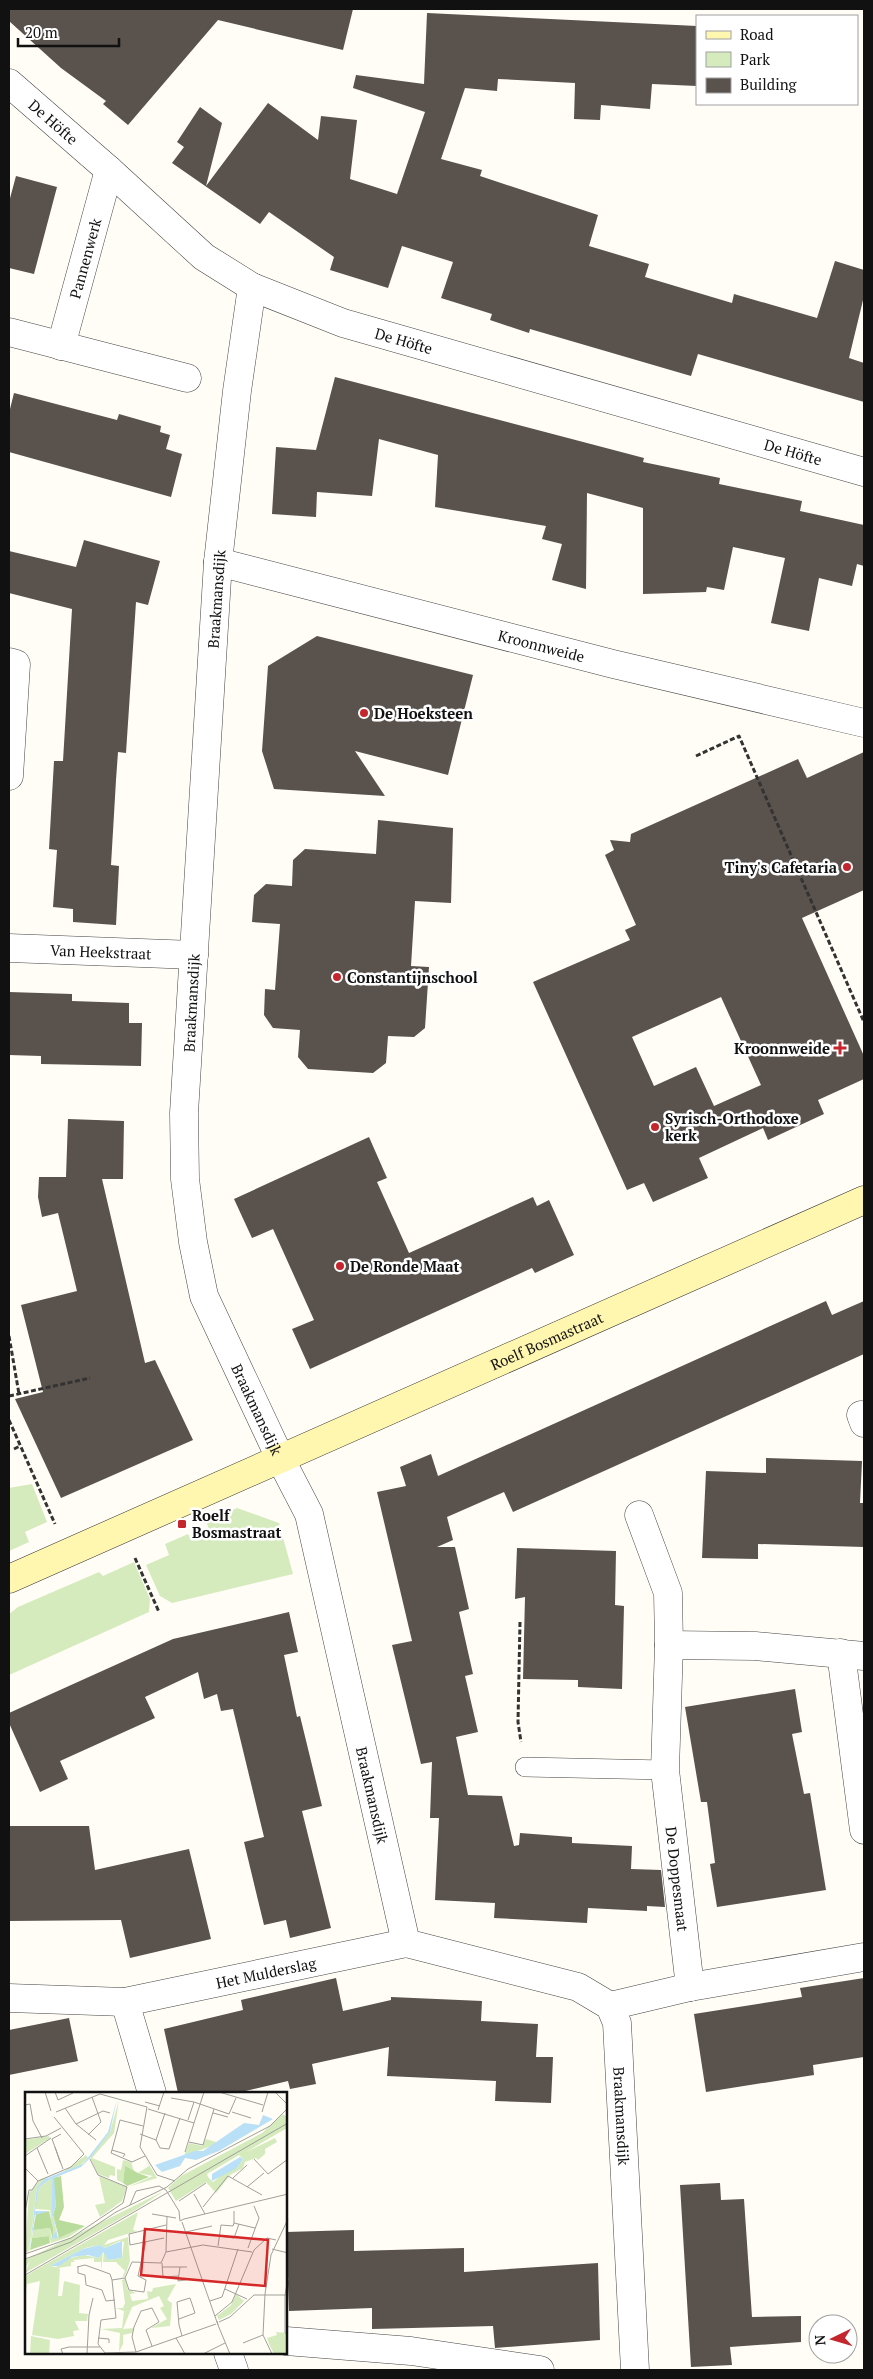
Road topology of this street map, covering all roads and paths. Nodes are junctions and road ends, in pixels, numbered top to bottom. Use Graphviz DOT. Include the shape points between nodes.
graph roads {
  1 [pos="9,83"];
  2 [pos="109,170"];
  3 [pos="252,287"];
  4 [pos="9,332"];
  5 [pos="61,346"];
  6 [pos="187,378"];
  7 [pos="864,472"];
  8 [pos="218,562"];
  9 [pos="9,662"];
  10 [pos="864,723"];
  11 [pos="696,756"];
  12 [pos="9,776"];
  13 [pos="9,948"];
  14 [pos="194,955"];
  15 [pos="864,1022"];
  16 [pos="864,1200"];
  17 [pos="9,1336"];
  18 [pos="90,1378"];
  19 [pos="19,1394"];
  20 [pos="9,1396"];
  21 [pos="9,1420"];
  22 [pos="20,1446"];
  23 [pos="14,1449"];
  24 [pos="280,1458"];
  25 [pos="639,1516"];
  26 [pos="122,1528"];
  27 [pos="67,1552"];
  28 [pos="9,1579"];
  29 [pos="159,1612"];
  30 [pos="520,1622"];
  31 [pos="669,1645"];
  32 [pos="852,1655"];
  33 [pos="525,1767"];
  34 [pos="664,1770"];
  35 [pos="864,1830"];
  36 [pos="406,1943"];
  37 [pos="864,1957"];
  38 [pos="690,1987"];
  39 [pos="9,1998"];
  40 [pos="125,2002"];
  41 [pos="610,2006"];
  42 [pos="152,2092"];
  43 [pos="288,2342"];
  44 [pos="228,2354"];
  45 [pos="234,2370"];
  46 [pos="540,2370"];
  47 [pos="635,2370"];
  1 -- 2 [label="street, De Höfte"];
  2 -- 3 [label="street, De Höfte" via="204,257"];
  2 -- 5 [label="street, Pannenwerk"];
  3 -- 7 [label="street, De Höfte" via="343,323"];
  3 -- 8 [label="street, Braakmansdijk" via="236,391"];
  4 -- 5 [label="street"];
  5 -- 6 [label="street"];
  8 -- 10 [label="street, Kroonnweide" via="613,664"];
  8 -- 14 [label="street, Braakmansdijk"];
  9 -- 12 [label="street" via="16,664"];
  11 -- 15 [label="path" via="739,736"];
  13 -- 14 [label="street, Van Heekstraat"];
  14 -- 24 [label="street, Braakmansdijk" via="184,1113 185,1179 193,1242 204,1296"];
  16 -- 24 [label="main road, Roelf Bosmastraat"];
  17 -- 19 [label="path"];
  18 -- 19 [label="path"];
  19 -- 20 [label="path"];
  21 -- 22 [label="path"];
  22 -- 23 [label="path"];
  22 -- 27 [label="path"];
  24 -- 26 [label="main road, Roelf Bosmastraat"];
  24 -- 36 [label="street, Braakmansdijk" via="310,1514"];
  25 -- 31 [label="street, De Doppesmaat" via="668,1593"];
  26 -- 27 [label="main road, Roelf Bosmastraat"];
  26 -- 29 [label="path"];
  27 -- 28 [label="main road, Roelf Bosmastraat"];
  30 -- 33 [label="path" via="518,1722"];
  31 -- 32 [label="street" via="755,1646"];
  31 -- 34 [label="street, De Doppesmaat"];
  32 -- 35 [label="street"];
  33 -- 34 [label="lane"];
  34 -- 38 [label="street, De Doppesmaat"];
  36 -- 40 [label="street, Het Mulderslag"];
  36 -- 41 [label="street" via="578,1987"];
  37 -- 38 [label="street"];
  38 -- 41 [label="street"];
  39 -- 40 [label="street, Het Mulderslag"];
  40 -- 42 [label="street"];
  41 -- 47 [label="street, Braakmansdijk" via="617,2023"];
  43 -- 46 [label="street" via="411,2351"];
  44 -- 45 [label="street"];
}
